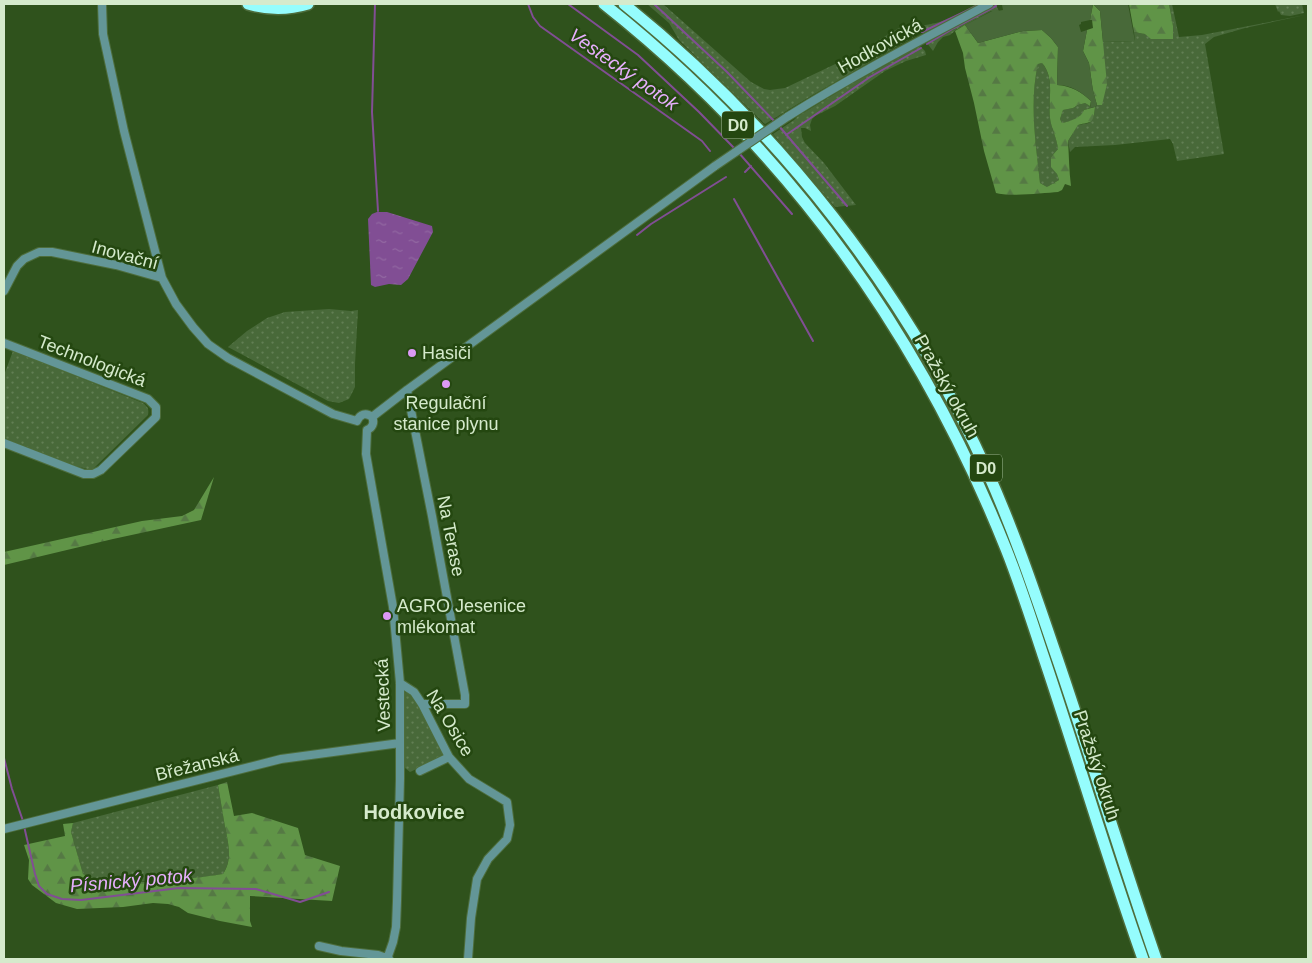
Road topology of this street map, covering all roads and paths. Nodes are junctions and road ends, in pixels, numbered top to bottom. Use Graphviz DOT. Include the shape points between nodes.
graph roads {
  1 [pos="102,4"];
  2 [pos="248,4"];
  3 [pos="308,4"];
  4 [pos="604,4"];
  5 [pos="624,4"];
  6 [pos="989,4"];
  7 [pos="162,278"];
  8 [pos="4,291"];
  9 [pos="4,344"];
  10 [pos="407,390"];
  11 [pos="372,417"];
  12 [pos="357,421"];
  13 [pos="367,430"];
  14 [pos="4,443"];
  15 [pos="400,683"];
  16 [pos="422,704"];
  17 [pos="400,743"];
  18 [pos="449,757"];
  19 [pos="420,771"];
  20 [pos="4,829"];
  21 [pos="320,946"];
  22 [pos="388,959"];
  23 [pos="468,959"];
  24 [pos="1142,959"];
  25 [pos="1156,959"];
  1 -- 7 [label="street" via="103,34 124,131"];
  2 -- 3 [label="highway" via="278,9"];
  4 -- 24 [label="highway, Pražský okruh / D0" via="691,79 787,180 865,281 919,367 959,441 1007,552"];
  5 -- 25 [label="highway, Pražský okruh / D0" via="716,85 793,167 875,273 931,361 988,473 1028,572"];
  6 -- 10 [label="street, Hodkovická, bridge" via="787,117"];
  7 -- 8 [label="street, Inovační" via="116,265 39,252 17,266"];
  7 -- 12 [label="street, Inovační" via="176,304 208,344 333,414"];
  9 -- 14 [label="street, Technologická" via="148,399 156,408 156,417 93,474 84,474"];
  10 -- 11 [label="street"];
  10 -- 16 [label="street, Na Terase" via="465,695 465,704"];
  11 -- 12 [label="street" via="364,414"];
  11 -- 13 [label="street, Vestecká" via="373,425"];
  12 -- 13 [label="street" via="360,428"];
  13 -- 15 [label="street, Vestecká" via="366,454 394,607"];
  15 -- 16 [label="street, Na Osice" via="414,692"];
  15 -- 17 [label="street, Vestecká"];
  16 -- 18 [label="street, Na Osice"];
  17 -- 20 [label="street, Břežanská" via="281,759"];
  17 -- 22 [label="street, Vestecká" via="396,927"];
  18 -- 19 [label="street"];
  18 -- 23 [label="street, Na Osice" via="469,779 507,802 510,825 507,839 488,859 477,879"];
  21 -- 22 [label="street"];
}
